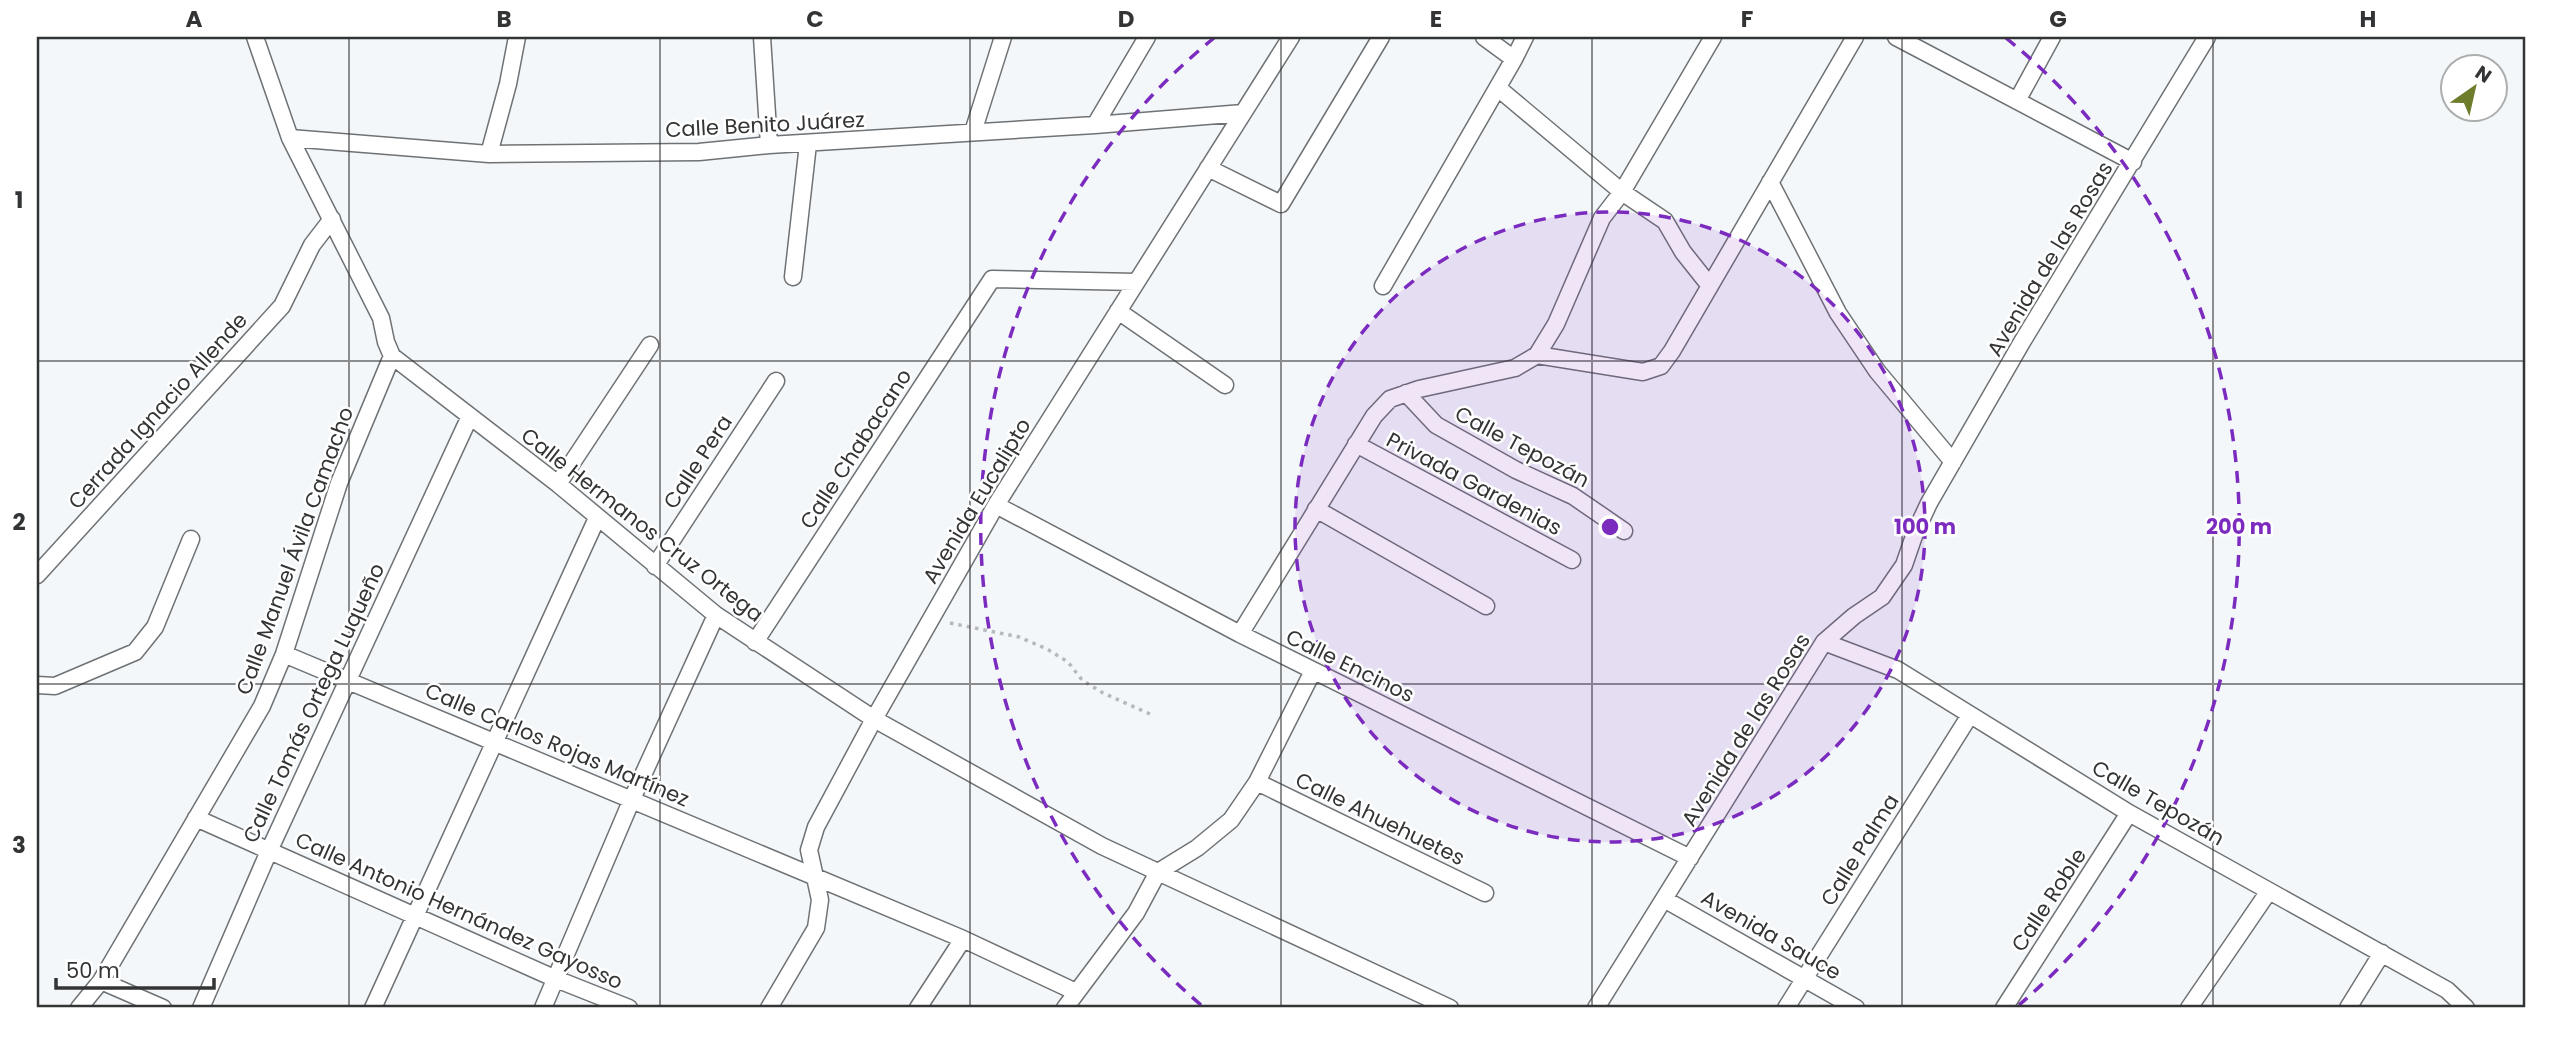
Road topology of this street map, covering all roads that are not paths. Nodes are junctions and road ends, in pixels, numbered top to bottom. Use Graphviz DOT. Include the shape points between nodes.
graph roads {
  1 [pos="255,37"];
  2 [pos="517,37"];
  3 [pos="762,37"];
  4 [pos="1003,37"];
  5 [pos="1147,37"];
  6 [pos="1291,37"];
  7 [pos="1381,37"];
  8 [pos="1484,37"];
  9 [pos="1525,37"];
  10 [pos="1713,37"];
  11 [pos="1855,37"];
  12 [pos="2052,37"];
  13 [pos="2207,37"];
  14 [pos="1903,38"];
  15 [pos="1514,59"];
  16 [pos="1498,88"];
  17 [pos="2017,101"];
  18 [pos="1243,113"];
  19 [pos="1095,125"];
  20 [pos="973,132"];
  21 [pos="290,138"];
  22 [pos="808,144"];
  23 [pos="769,145"];
  24 [pos="489,154"];
  25 [pos="2133,162"];
  26 [pos="1208,168"];
  27 [pos="1770,182"];
  28 [pos="1622,191"];
  29 [pos="332,219"];
  30 [pos="793,277"];
  31 [pos="1136,282"];
  32 [pos="1383,286"];
  33 [pos="1710,286"];
  34 [pos="1118,312"];
  35 [pos="650,345"];
  36 [pos="1537,355"];
  37 [pos="392,356"];
  38 [pos="776,381"];
  39 [pos="1225,384"];
  40 [pos="1406,393"];
  41 [pos="470,416"];
  42 [pos="1356,444"];
  43 [pos="1953,462"];
  44 [pos="558,484"];
  45 [pos="996,505"];
  46 [pos="1316,509"];
  47 [pos="597,518"];
  48 [pos="1624,531"];
  49 [pos="191,540"];
  50 [pos="1572,560"];
  51 [pos="655,566"];
  52 [pos="37,575"];
  53 [pos="1486,606"];
  54 [pos="716,615"];
  55 [pos="1240,634"];
  56 [pos="755,642"];
  57 [pos="1824,642"];
  58 [pos="284,654"];
  59 [pos="1313,671"];
  60 [pos="347,681"];
  61 [pos="37,685"];
  62 [pos="1970,715"];
  63 [pos="874,719"];
  64 [pos="495,742"];
  65 [pos="1256,782"];
  66 [pos="632,799"];
  67 [pos="2129,813"];
  68 [pos="196,818"];
  69 [pos="269,851"];
  70 [pos="1690,858"];
  71 [pos="1158,872"];
  72 [pos="814,876"];
  73 [pos="2269,891"];
  74 [pos="1485,893"];
  75 [pos="1664,899"];
  76 [pos="415,916"];
  77 [pos="963,939"];
  78 [pos="2382,953"];
  79 [pos="1805,978"];
  80 [pos="556,979"];
  81 [pos="101,981"];
  82 [pos="1076,992"];
  83 [pos="79,1008"];
  84 [pos="163,1008"];
  85 [pos="201,1008"];
  86 [pos="373,1008"];
  87 [pos="543,1008"];
  88 [pos="629,1008"];
  89 [pos="769,1008"];
  90 [pos="918,1008"];
  91 [pos="1065,1008"];
  92 [pos="1450,1008"];
  93 [pos="1596,1008"];
  94 [pos="1786,1008"];
  95 [pos="1856,1008"];
  96 [pos="2004,1008"];
  97 [pos="2189,1008"];
  98 [pos="2348,1008"];
  99 [pos="2466,1008"];
  1 -- 21 [label="street"];
  2 -- 24 [label="street"];
  3 -- 23 [label="street"];
  4 -- 20 [label="street"];
  5 -- 19 [label="street"];
  6 -- 18 [label="street, Avenida Eucalipto"];
  7 -- 26 [label="street" via="1281,204"];
  8 -- 15 [label="street"];
  9 -- 15 [label="street"];
  10 -- 28 [label="street"];
  11 -- 27 [label="street"];
  12 -- 17 [label="street"];
  13 -- 25 [label="street, Avenida de las Rosas"];
  14 -- 17 [label="street"];
  15 -- 16 [label="street"];
  16 -- 28 [label="street"];
  16 -- 32 [label="street"];
  17 -- 25 [label="street"];
  18 -- 19 [label="street, Calle Benito Juárez"];
  18 -- 26 [label="street, Avenida Eucalipto"];
  19 -- 20 [label="street, Calle Benito Juárez"];
  20 -- 22 [label="street, Calle Benito Juárez"];
  21 -- 24 [label="street, Calle Benito Juárez"];
  21 -- 29 [label="street"];
  22 -- 23 [label="street, Calle Benito Juárez"];
  22 -- 30 [label="street"];
  23 -- 24 [label="street, Calle Benito Juárez" via="699,152"];
  25 -- 43 [label="street, Avenida de las Rosas"];
  26 -- 31 [label="street, Avenida Eucalipto"];
  27 -- 33 [label="street"];
  27 -- 43 [label="street" via="1838,313 1877,371"];
  28 -- 33 [label="street" via="1665,221"];
  28 -- 36 [label="street" via="1602,218 1556,324"];
  29 -- 37 [label="street" via="381,317"];
  29 -- 52 [label="street, Cerrada Ignacio Allende" via="312,245 282,306"];
  31 -- 34 [label="street, Avenida Eucalipto"];
  31 -- 56 [label="street, Calle Chabacano" via="992,279"];
  33 -- 36 [label="street" via="1661,366 1643,372"];
  34 -- 39 [label="street"];
  34 -- 45 [label="street, Avenida Eucalipto"];
  35 -- 44 [label="street"];
  36 -- 40 [label="street" via="1515,368"];
  37 -- 41 [label="street, Calle Hermanos Cruz Ortega"];
  37 -- 58 [label="street, Calle Manuel Ávila Camacho" via="339,483"];
  38 -- 51 [label="street, Calle Pera"];
  40 -- 42 [label="street" via="1390,399"];
  40 -- 48 [label="street, Calle Tepozán" via="1436,425 1573,496"];
  41 -- 44 [label="street, Calle Hermanos Cruz Ortega"];
  41 -- 60 [label="street, Calle Tomás Ortega Luqueño"];
  42 -- 46 [label="street"];
  42 -- 50 [label="street, Privada Gardenias"];
  43 -- 57 [label="street, Avenida de las Rosas" via="1928,503 1904,565 1881,597"];
  44 -- 47 [label="street, Calle Hermanos Cruz Ortega"];
  45 -- 55 [label="street, Calle Encinos"];
  45 -- 63 [label="street, Avenida Eucalipto"];
  46 -- 53 [label="street"];
  46 -- 55 [label="street"];
  47 -- 51 [label="street, Calle Hermanos Cruz Ortega"];
  47 -- 64 [label="street"];
  49 -- 61 [label="street" via="155,627 135,652 55,686"];
  51 -- 54 [label="street, Calle Hermanos Cruz Ortega"];
  54 -- 56 [label="street, Calle Hermanos Cruz Ortega"];
  54 -- 66 [label="street"];
  55 -- 59 [label="street, Calle Encinos"];
  56 -- 63 [label="street, Calle Hermanos Cruz Ortega"];
  57 -- 62 [label="street, Calle Tepozán" via="1898,670"];
  57 -- 70 [label="street, Avenida de las Rosas"];
  58 -- 60 [label="street, Calle Carlos Rojas Martínez"];
  58 -- 68 [label="street, Calle Manuel Ávila Camacho" via="262,706"];
  59 -- 65 [label="street"];
  59 -- 70 [label="street, Calle Encinos"];
  60 -- 64 [label="street, Calle Carlos Rojas Martínez"];
  60 -- 69 [label="street, Calle Tomás Ortega Luqueño"];
  62 -- 67 [label="street, Calle Tepozán"];
  62 -- 79 [label="street, Calle Palma"];
  63 -- 71 [label="street, Calle Hermanos Cruz Ortega" via="1102,846"];
  63 -- 72 [label="street, Avenida Eucalipto" via="816,827 809,850"];
  64 -- 66 [label="street, Calle Carlos Rojas Martínez"];
  64 -- 76 [label="street"];
  65 -- 71 [label="street" via="1231,820"];
  65 -- 74 [label="street, Calle Ahuehuetes"];
  66 -- 72 [label="street, Calle Carlos Rojas Martínez"];
  66 -- 80 [label="street"];
  67 -- 73 [label="street, Calle Tepozán"];
  67 -- 96 [label="street, Calle Roble"];
  68 -- 69 [label="street, Calle Antonio Hernández Gayosso"];
  68 -- 81 [label="street, Calle Manuel Ávila Camacho"];
  69 -- 76 [label="street, Calle Antonio Hernández Gayosso"];
  69 -- 85 [label="street, Calle Tomás Ortega Luqueño"];
  70 -- 75 [label="street, Avenida de las Rosas"];
  71 -- 82 [label="street" via="1136,913"];
  71 -- 92 [label="street, Calle Hermanos Cruz Ortega"];
  72 -- 77 [label="street, Calle Carlos Rojas Martínez"];
  72 -- 89 [label="street, Avenida Eucalipto" via="820,900 816,928"];
  73 -- 78 [label="street, Calle Tepozán"];
  73 -- 97 [label="street"];
  75 -- 79 [label="street, Avenida Sauce"];
  75 -- 93 [label="street, Avenida de las Rosas"];
  76 -- 80 [label="street, Calle Antonio Hernández Gayosso"];
  76 -- 86 [label="street"];
  77 -- 82 [label="street, Calle Carlos Rojas Martínez"];
  77 -- 90 [label="street"];
  78 -- 98 [label="street"];
  78 -- 99 [label="street, Calle Tepozán" via="2447,990"];
  79 -- 94 [label="street, Calle Palma"];
  79 -- 95 [label="street, Avenida Sauce"];
  80 -- 87 [label="street"];
  80 -- 88 [label="street, Calle Antonio Hernández Gayosso"];
  81 -- 83 [label="street, Calle Manuel Ávila Camacho"];
  81 -- 84 [label="street"];
  82 -- 91 [label="street"];
}
